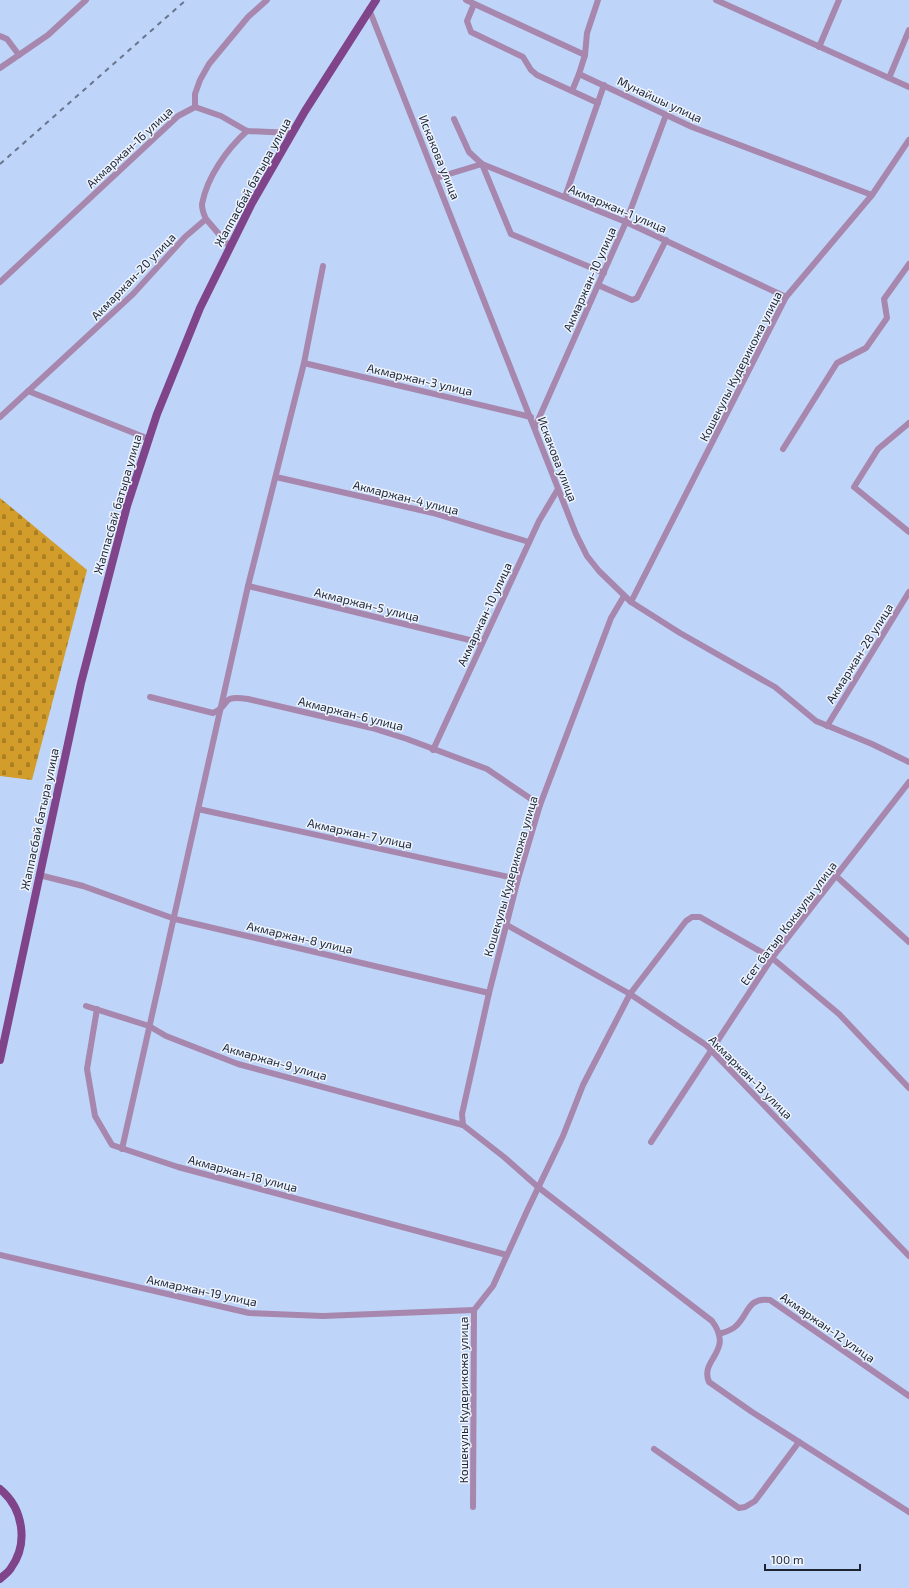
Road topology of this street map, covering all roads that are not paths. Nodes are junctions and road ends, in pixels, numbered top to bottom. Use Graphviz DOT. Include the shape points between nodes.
graph roads {
  1 [pos="86,0"];
  2 [pos="268,0"];
  3 [pos="376,0"];
  4 [pos="466,0"];
  5 [pos="590,0"];
  6 [pos="716,0"];
  7 [pos="839,0"];
  8 [pos="597,1"];
  9 [pos="474,4"];
  10 [pos="369,9"];
  11 [pos="909,30"];
  12 [pos="0,36"];
  13 [pos="819,46"];
  14 [pos="19,55"];
  15 [pos="585,56"];
  16 [pos="0,68"];
  17 [pos="579,74"];
  18 [pos="889,78"];
  19 [pos="604,85"];
  20 [pos="909,87"];
  21 [pos="572,91"];
  22 [pos="598,103"];
  23 [pos="195,107"];
  24 [pos="666,115"];
  25 [pos="454,119"];
  26 [pos="247,131"];
  27 [pos="292,133"];
  28 [pos="909,140"];
  29 [pos="482,164"];
  30 [pos="436,178"];
  31 [pos="872,195"];
  32 [pos="565,197"];
  33 [pos="206,219"];
  34 [pos="626,222"];
  35 [pos="666,240"];
  36 [pos="230,247"];
  37 [pos="909,264"];
  38 [pos="323,266"];
  39 [pos="604,273"];
  40 [pos="0,282"];
  41 [pos="598,285"];
  42 [pos="786,297"];
  43 [pos="304,363"];
  44 [pos="28,391"];
  45 [pos="0,417"];
  46 [pos="531,417"];
  47 [pos="909,423"];
  48 [pos="534,427"];
  49 [pos="149,439"];
  50 [pos="783,449"];
  51 [pos="276,477"];
  52 [pos="558,489"];
  53 [pos="909,532"];
  54 [pos="529,542"];
  55 [pos="248,586"];
  56 [pos="909,592"];
  57 [pos="624,596"];
  58 [pos="631,602"];
  59 [pos="482,643"];
  60 [pos="150,697"];
  61 [pos="220,710"];
  62 [pos="828,726"];
  63 [pos="433,750"];
  64 [pos="909,762"];
  65 [pos="909,782"];
  66 [pos="540,805"];
  67 [pos="198,810"];
  68 [pos="39,876"];
  69 [pos="836,876"];
  70 [pos="518,879"];
  71 [pos="175,919"];
  72 [pos="507,925"];
  73 [pos="909,942"];
  74 [pos="772,958"];
  75 [pos="489,993"];
  76 [pos="630,994"];
  77 [pos="86,1006"];
  78 [pos="97,1009"];
  79 [pos="149,1026"];
  80 [pos="712,1051"];
  81 [pos="0,1060"];
  82 [pos="909,1088"];
  83 [pos="463,1125"];
  84 [pos="651,1142"];
  85 [pos="122,1149"];
  86 [pos="538,1187"];
  87 [pos="0,1255"];
  88 [pos="507,1255"];
  89 [pos="909,1256"];
  90 [pos="474,1310"];
  91 [pos="719,1334"];
  92 [pos="909,1396"];
  93 [pos="799,1442"];
  94 [pos="654,1449"];
  95 [pos="0,1489"];
  96 [pos="473,1507"];
  97 [pos="909,1512"];
  98 [pos="0,1579"];
  1 -- 14 [label="street" via="48,35"];
  2 -- 23 [label="street" via="248,17 210,64 195,94"];
  3 -- 10 [label="main road, Жаппасбай батыра улица"];
  4 -- 9 [label="street"];
  5 -- 8 [label="street"];
  6 -- 13 [label="street"];
  7 -- 13 [label="street"];
  8 -- 15 [label="street" via="587,33"];
  9 -- 15 [label="street"];
  9 -- 21 [label="street" via="467,21 471,32 523,57 537,75"];
  10 -- 27 [label="main road, Жаппасбай батыра улица"];
  10 -- 30 [label="street, Искакова улица"];
  11 -- 18 [label="street"];
  12 -- 14 [label="street" via="7,40"];
  13 -- 18 [label="street"];
  14 -- 16 [label="street"];
  15 -- 17 [label="street"];
  17 -- 19 [label="street, Мунайшы улица"];
  17 -- 21 [label="street"];
  18 -- 20 [label="street"];
  19 -- 22 [label="street"];
  19 -- 24 [label="street, Мунайшы улица"];
  21 -- 22 [label="street"];
  22 -- 32 [label="street"];
  23 -- 26 [label="street" via="221,116"];
  23 -- 40 [label="street, Акмаржан-16 улица" via="178,116"];
  24 -- 31 [label="street, Мунайшы улица"];
  24 -- 34 [label="street, Акмаржан-10 улица"];
  25 -- 29 [label="street" via="469,152"];
  26 -- 27 [label="street"];
  26 -- 33 [label="street" via="234,143 217,168 202,206"];
  27 -- 36 [label="main road, Жаппасбай батыра улица"];
  28 -- 31 [label="street, Кошекулы Кудерикожа улица"];
  29 -- 30 [label="street"];
  29 -- 32 [label="street, Акмаржан-1 улица"];
  29 -- 39 [label="street" via="511,234"];
  30 -- 46 [label="street, Искакова улица"];
  31 -- 42 [label="street, Кошекулы Кудерикожа улица"];
  32 -- 34 [label="street, Акмаржан-1 улица"];
  33 -- 36 [label="street"];
  33 -- 44 [label="street, Акмаржан-20 улица" via="185,237 133,294"];
  34 -- 35 [label="street, Акмаржан-1 улица"];
  34 -- 39 [label="street, Акмаржан-10 улица"];
  35 -- 41 [label="street" via="637,298 632,300"];
  35 -- 42 [label="street, Акмаржан-1 улица"];
  36 -- 49 [label="main road, Жаппасбай батыра улица" via="200,308"];
  37 -- 50 [label="street" via="884,299 887,318 866,348 837,363"];
  38 -- 43 [label="street"];
  39 -- 41 [label="street, Акмаржан-10 улица"];
  41 -- 48 [label="street, Акмаржан-10 улица"];
  42 -- 58 [label="street, Кошекулы Кудерикожа улица"];
  43 -- 46 [label="street, Акмаржан-3 улица"];
  43 -- 51 [label="street"];
  44 -- 45 [label="street, Акмаржан-20 улица"];
  44 -- 49 [label="street"];
  46 -- 48 [label="street, Искакова улица"];
  47 -- 53 [label="street" via="878,449 854,487"];
  48 -- 52 [label="street, Искакова улица"];
  49 -- 68 [label="main road, Жаппасбай батыра улица" via="127,506 81,683"];
  51 -- 54 [label="street, Акмаржан-4 улица" via="433,513"];
  51 -- 55 [label="street"];
  52 -- 54 [label="street, Акмаржан-10 улица"];
  52 -- 57 [label="street, Искакова улица" via="587,556"];
  54 -- 59 [label="street, Акмаржан-10 улица"];
  55 -- 59 [label="street, Акмаржан-5 улица"];
  55 -- 61 [label="street"];
  56 -- 62 [label="street, Акмаржан-28 улица"];
  57 -- 58 [label="street, Искакова улица"];
  57 -- 66 [label="street, Кошекулы Кудерикожа улица" via="611,618"];
  58 -- 62 [label="street, Искакова улица" via="775,687 816,721"];
  59 -- 63 [label="street, Акмаржан-10 улица"];
  60 -- 61 [label="street" via="213,713"];
  61 -- 63 [label="street, Акмаржан-6 улица" via="226,700 248,700 372,728 407,738"];
  61 -- 67 [label="street"];
  62 -- 64 [label="street, Искакова улица"];
  63 -- 66 [label="street, Акмаржан-6 улица" via="487,769"];
  65 -- 69 [label="street, Есет батыр Кокыулы улица"];
  66 -- 70 [label="street, Кошекулы Кудерикожа улица"];
  67 -- 70 [label="street, Акмаржан-7 улица"];
  67 -- 71 [label="street"];
  68 -- 71 [label="street, Акмаржан-8 улица" via="109,895"];
  68 -- 81 [label="main road, Жаппасбай батыра улица"];
  69 -- 73 [label="street"];
  69 -- 74 [label="street, Есет батыр Кокыулы улица"];
  70 -- 72 [label="street, Кошекулы Кудерикожа улица"];
  71 -- 75 [label="street, Акмаржан-8 улица"];
  71 -- 79 [label="street"];
  72 -- 75 [label="street, Кошекулы Кудерикожа улица"];
  72 -- 76 [label="street, Акмаржан-13 улица"];
  74 -- 76 [label="street, Кошекулы Кудерикожа улица" via="700,917 692,916 672,937"];
  74 -- 80 [label="street, Есет батыр Кокыулы улица"];
  74 -- 82 [label="street" via="839,1014"];
  75 -- 83 [label="street, Кошекулы Кудерикожа улица" via="462,1114"];
  76 -- 80 [label="street, Акмаржан-13 улица"];
  76 -- 86 [label="street, Кошекулы Кудерикожа улица" via="583,1085 563,1136"];
  77 -- 78 [label="street, Акмаржан-9 улица"];
  78 -- 79 [label="street, Акмаржан-9 улица"];
  78 -- 85 [label="street, Акмаржан-18 улица" via="87,1069 95,1116 112,1145"];
  79 -- 83 [label="street, Акмаржан-9 улица" via="166,1036 238,1064"];
  79 -- 85 [label="street"];
  80 -- 84 [label="street, Есет батыр Кокыулы улица"];
  80 -- 89 [label="street, Акмаржан-13 улица"];
  83 -- 86 [label="street"];
  85 -- 88 [label="street, Акмаржан-18 улица" via="178,1167"];
  86 -- 88 [label="street, Кошекулы Кудерикожа улица"];
  86 -- 91 [label="street" via="712,1321"];
  87 -- 90 [label="street, Акмаржан-19 улица" via="249,1313 323,1316"];
  88 -- 90 [label="street, Кошекулы Кудерикожа улица" via="493,1286"];
  90 -- 96 [label="street, Кошекулы Кудерикожа улица"];
  91 -- 92 [label="street, Акмаржан-12 улица" via="735,1327 750,1304 760,1298 770,1300"];
  91 -- 93 [label="street" via="720,1347 708,1370 709,1382"];
  93 -- 94 [label="street" via="755,1501 739,1508"];
  93 -- 97 [label="street"];
  95 -- 98 [label="main road" via="7,1494 15,1507 22,1535 20,1550 11,1568"];
}
